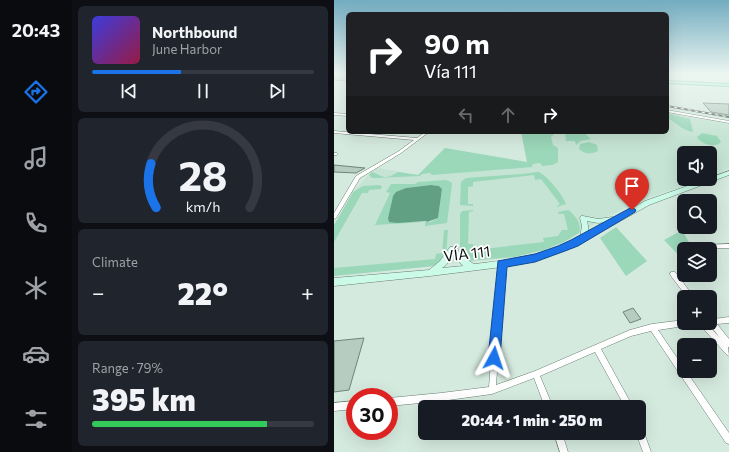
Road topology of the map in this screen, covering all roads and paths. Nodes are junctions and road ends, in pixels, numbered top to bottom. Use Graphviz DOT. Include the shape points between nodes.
graph roads {
  1 [pos="669,111"];
  2 [pos="334,114"];
  3 [pos="346,115"];
  4 [pos="729,122"];
  5 [pos="334,132"];
  6 [pos="346,133"];
  7 [pos="358,134"];
  8 [pos="424,134"];
  9 [pos="417,139"];
  10 [pos="729,173"];
  11 [pos="334,216"];
  12 [pos="618,218"];
  13 [pos="584,237"];
  14 [pos="729,246"];
  15 [pos="717,247"];
  16 [pos="502,264"];
  17 [pos="472,268"];
  18 [pos="430,273"];
  19 [pos="673,274"];
  20 [pos="334,282"];
  21 [pos="686,290"];
  22 [pos="729,320"];
  23 [pos="717,321"];
  24 [pos="677,324"];
  25 [pos="652,327"];
  26 [pos="717,329"];
  27 [pos="708,330"];
  28 [pos="729,344"];
  29 [pos="597,348"];
  30 [pos="729,353"];
  31 [pos="536,374"];
  32 [pos="492,390"];
  33 [pos="546,400"];
  34 [pos="625,400"];
  35 [pos="398,401"];
  36 [pos="346,406"];
  37 [pos="334,407"];
  38 [pos="560,440"];
  39 [pos="643,440"];
  40 [pos="729,440"];
  41 [pos="564,452"];
  42 [pos="647,452"];
  1 -- 4 [label="street"];
  2 -- 3 [label="street"];
  5 -- 6 [label="street"];
  7 -- 9 [label="street"];
  8 -- 9 [label="street"];
  9 -- 11 [label="street" via="358,177"];
  10 -- 12 [label="main road, VÍA 111" via="666,195"];
  12 -- 13 [label="main road, VÍA 111"];
  12 -- 13 [label="main road" via="598,221 583,218"];
  13 -- 16 [label="main road, VÍA 111" via="547,254"];
  14 -- 15 [label="street"];
  16 -- 17 [label="main road, VÍA 111"];
  16 -- 32 [label="street"];
  17 -- 18 [label="main road, VÍA 111"];
  17 -- 18 [label="main road" via="462,262 453,249 443,263"];
  18 -- 20 [label="main road, VÍA 111"];
  19 -- 21 [label="street"];
  22 -- 23 [label="street"];
  24 -- 25 [label="street"];
  25 -- 29 [label="street" via="630,333"];
  25 -- 40 [label="street"];
  26 -- 28 [label="street"];
  27 -- 30 [label="street"];
  29 -- 31 [label="street"];
  29 -- 34 [label="street"];
  31 -- 32 [label="street"];
  31 -- 33 [label="street"];
  32 -- 35 [label="street"];
  36 -- 37 [label="street"];
  38 -- 41 [label="street"];
  39 -- 42 [label="street"];
}
